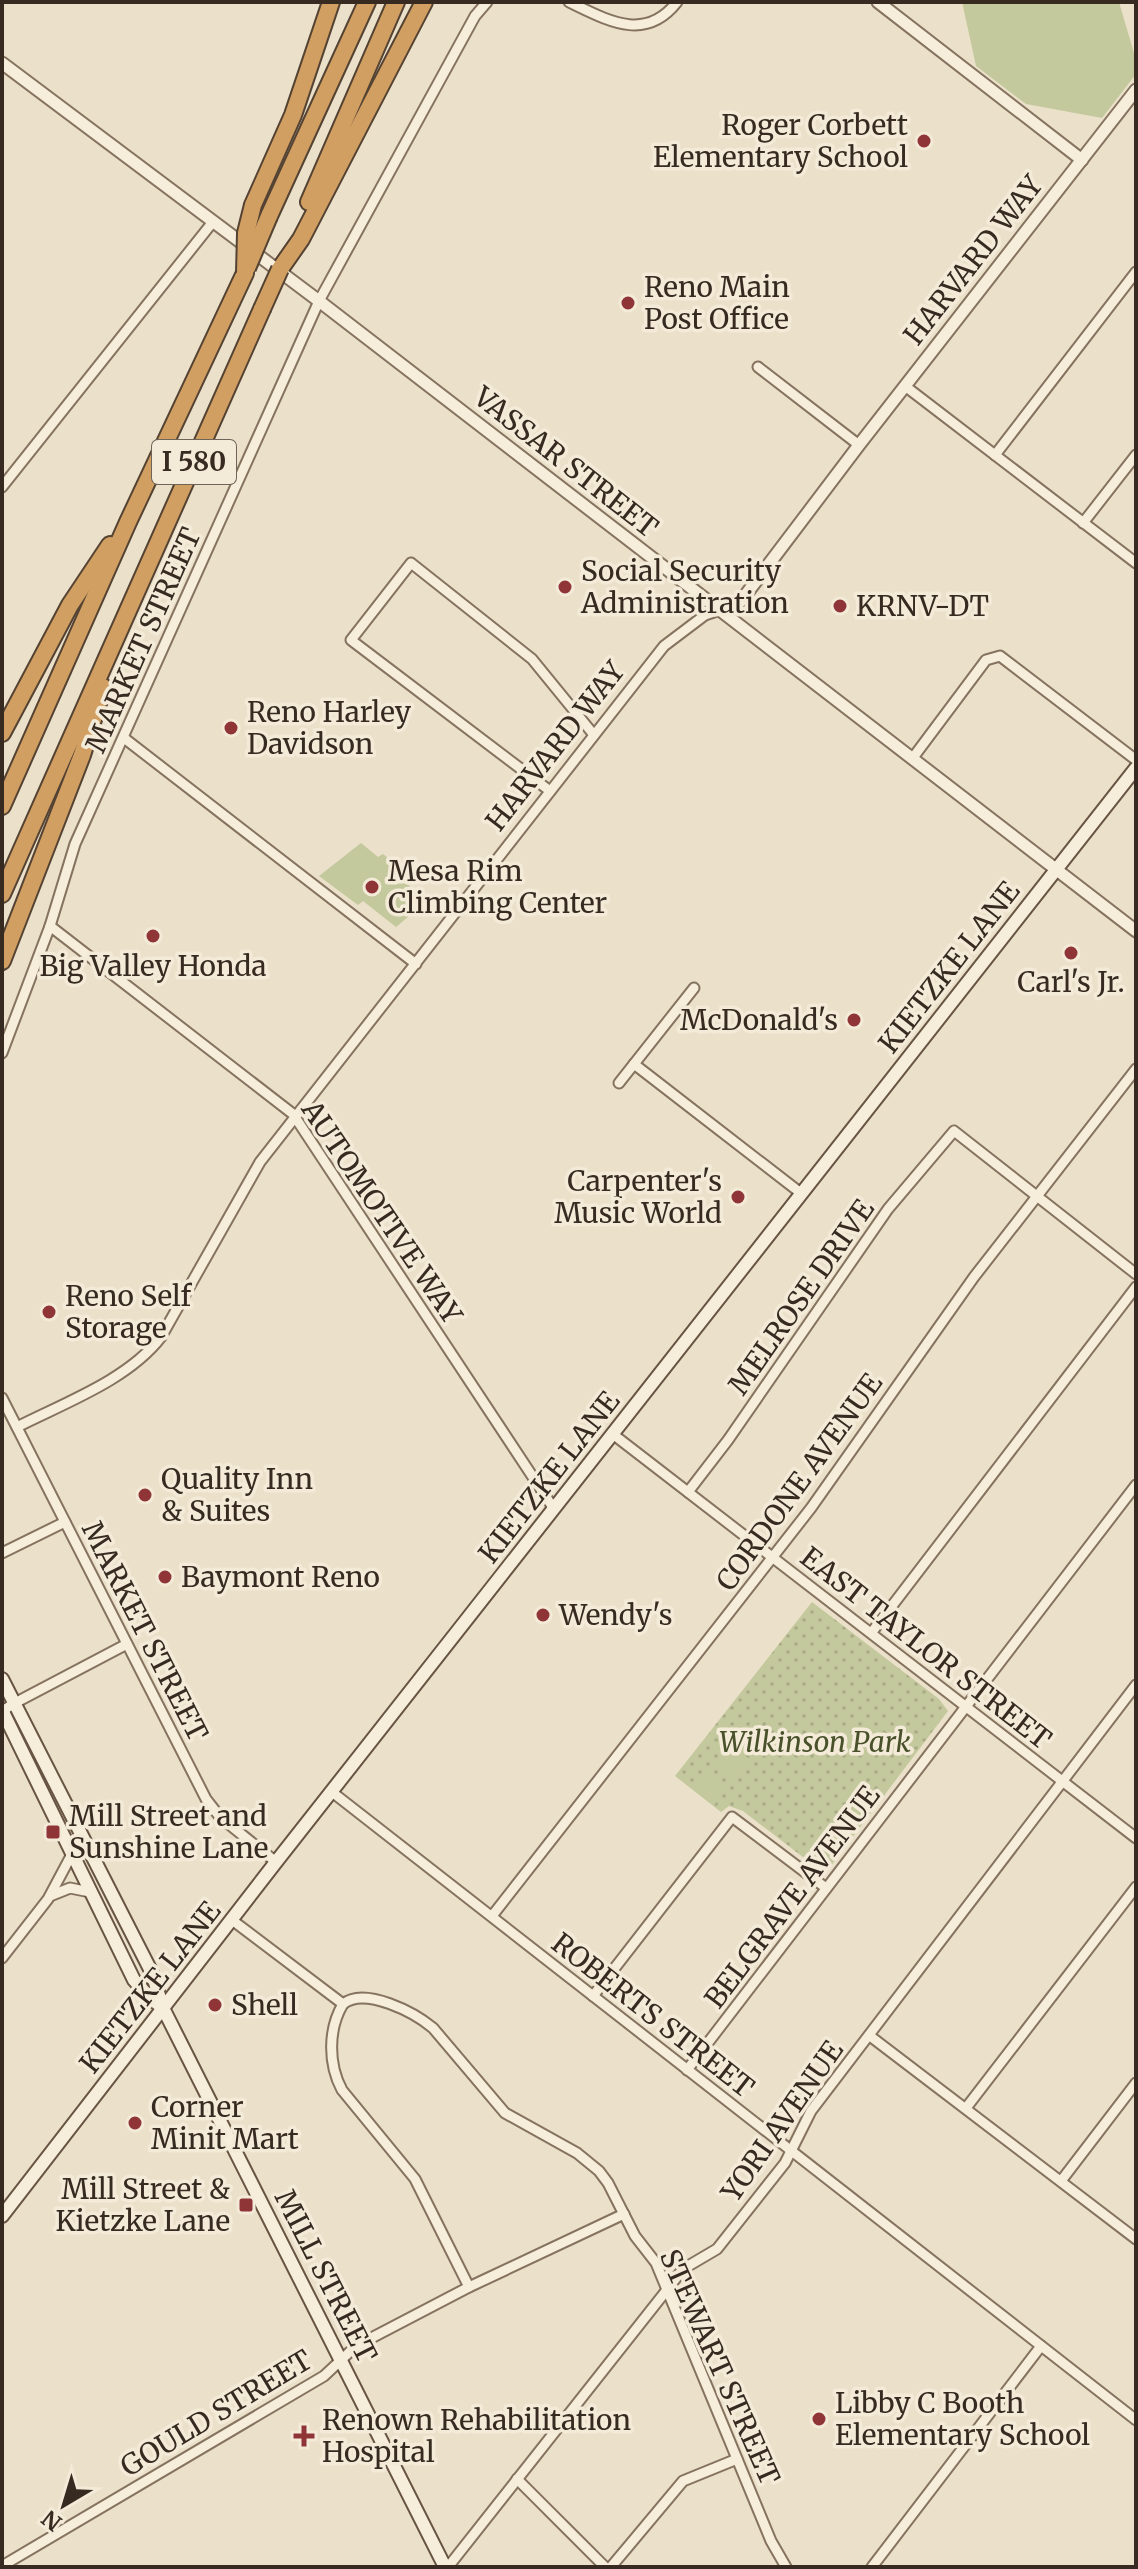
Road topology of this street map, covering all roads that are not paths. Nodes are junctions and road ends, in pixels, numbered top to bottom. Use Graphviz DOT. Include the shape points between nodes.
graph roads {
  1 [pos="331,2"];
  2 [pos="367,2"];
  3 [pos="396,2"];
  4 [pos="424,2"];
  5 [pos="487,2"];
  6 [pos="569,2"];
  7 [pos="677,2"];
  8 [pos="878,2"];
  9 [pos="2,63"];
  10 [pos="1136,90"];
  11 [pos="1082,160"];
  12 [pos="212,223"];
  13 [pos="298,237"];
  14 [pos="1136,272"];
  15 [pos="245,273"];
  16 [pos="319,301"];
  17 [pos="758,367"];
  18 [pos="905,386"];
  19 [pos="859,445"];
  20 [pos="995,455"];
  21 [pos="1136,455"];
  22 [pos="2,487"];
  23 [pos="128,522"];
  24 [pos="1083,523"];
  25 [pos="1136,563"];
  26 [pos="720,610"];
  27 [pos="114,643"];
  28 [pos="2,733"];
  29 [pos="594,735"];
  30 [pos="124,738"];
  31 [pos="912,759"];
  32 [pos="1136,760"];
  33 [pos="1136,768"];
  34 [pos="550,791"];
  35 [pos="2,806"];
  36 [pos="1055,871"];
  37 [pos="2,894"];
  38 [pos="50,926"];
  39 [pos="1136,931"];
  40 [pos="2,961"];
  41 [pos="416,964"];
  42 [pos="694,988"];
  43 [pos="2,1053"];
  44 [pos="634,1064"];
  45 [pos="1136,1069"];
  46 [pos="619,1083"];
  47 [pos="295,1116"];
  48 [pos="802,1194"];
  49 [pos="1036,1198"];
  50 [pos="1136,1274"];
  51 [pos="1136,1287"];
  52 [pos="2,1398"];
  53 [pos="17,1427"];
  54 [pos="614,1435"];
  55 [pos="1136,1485"];
  56 [pos="688,1492"];
  57 [pos="554,1509"];
  58 [pos="65,1522"];
  59 [pos="2,1553"];
  60 [pos="773,1557"];
  61 [pos="872,1632"];
  62 [pos="127,1644"];
  63 [pos="2,1679"];
  64 [pos="1136,1685"];
  65 [pos="14,1703"];
  66 [pos="966,1706"];
  67 [pos="2,1711"];
  68 [pos="2,1741"];
  69 [pos="18,1745"];
  70 [pos="1062,1781"];
  71 [pos="332,1792"];
  72 [pos="1136,1838"];
  73 [pos="72,1854"];
  74 [pos="276,1862"];
  75 [pos="1136,1887"];
  76 [pos="826,1888"];
  77 [pos="90,1892"];
  78 [pos="48,1899"];
  79 [pos="492,1916"];
  80 [pos="232,1920"];
  81 [pos="2,1958"];
  82 [pos="593,1996"];
  83 [pos="343,2004"];
  84 [pos="163,2008"];
  85 [pos="870,2036"];
  86 [pos="687,2070"];
  87 [pos="1136,2083"];
  88 [pos="966,2108"];
  89 [pos="791,2152"];
  90 [pos="1061,2181"];
  91 [pos="624,2214"];
  92 [pos="2,2216"];
  93 [pos="1136,2239"];
  94 [pos="469,2287"];
  95 [pos="666,2291"];
  96 [pos="1041,2346"];
  97 [pos="341,2361"];
  98 [pos="1136,2420"];
  99 [pos="737,2459"];
  100 [pos="517,2479"];
  101 [pos="2,2566"];
  102 [pos="446,2567"];
  103 [pos="608,2567"];
  104 [pos="786,2567"];
  105 [pos="872,2567"];
  1 -- 15 [label="highway, bridge" via="293,115 253,205"];
  2 -- 15 [label="highway, I 580, bridge"];
  3 -- 13 [label="highway"];
  4 -- 13 [label="highway"];
  5 -- 16 [label="street, MARKET STREET"];
  6 -- 7 [label="street" via="629,25 652,22"];
  8 -- 11 [label="street"];
  9 -- 12 [label="street, VASSAR STREET"];
  10 -- 11 [label="street, HARVARD WAY"];
  11 -- 18 [label="street, HARVARD WAY"];
  12 -- 16 [label="street, VASSAR STREET"];
  12 -- 22 [label="street"];
  13 -- 27 [label="highway, I 580, bridge"];
  14 -- 20 [label="street"];
  15 -- 23 [label="highway, I 580"];
  16 -- 26 [label="street, VASSAR STREET"];
  16 -- 30 [label="street, MARKET STREET"];
  17 -- 19 [label="street"];
  18 -- 19 [label="street, HARVARD WAY"];
  18 -- 20 [label="street"];
  19 -- 26 [label="street, HARVARD WAY" via="739,603"];
  20 -- 24 [label="street"];
  21 -- 24 [label="street"];
  23 -- 28 [label="highway" via="70,605"];
  23 -- 35 [label="highway, I 580"];
  24 -- 25 [label="street"];
  26 -- 29 [label="street, HARVARD WAY" via="670,640"];
  26 -- 31 [label="street, VASSAR STREET"];
  27 -- 37 [label="highway, I 580"];
  27 -- 40 [label="highway" via="82,755"];
  29 -- 34 [label="street, HARVARD WAY"];
  29 -- 34 [label="street" via="532,659 411,563 351,640"];
  30 -- 38 [label="street, MARKET STREET" via="75,844"];
  30 -- 41 [label="street"];
  31 -- 32 [label="street" via="986,660 1000,656"];
  31 -- 36 [label="street, VASSAR STREET"];
  33 -- 36 [label="main road, KIETZKE LANE"];
  34 -- 41 [label="street, HARVARD WAY"];
  36 -- 39 [label="street, VASSAR STREET"];
  36 -- 48 [label="main road, KIETZKE LANE"];
  38 -- 43 [label="street, MARKET STREET"];
  38 -- 47 [label="street, AUTOMOTIVE WAY"];
  41 -- 47 [label="street, HARVARD WAY"];
  42 -- 44 [label="street"];
  44 -- 46 [label="street"];
  44 -- 48 [label="street"];
  45 -- 49 [label="street, CORDONE AVENUE"];
  47 -- 53 [label="street, HARVARD WAY" via="260,1162 150,1352 127,1370"];
  47 -- 57 [label="street, AUTOMOTIVE WAY"];
  48 -- 54 [label="main road, KIETZKE LANE"];
  49 -- 50 [label="street"];
  49 -- 56 [label="street, MELROSE DRIVE" via="954,1131 888,1209"];
  49 -- 60 [label="street, CORDONE AVENUE"];
  51 -- 61 [label="street"];
  52 -- 53 [label="street, MARKET STREET"];
  53 -- 58 [label="street, MARKET STREET"];
  54 -- 56 [label="street, EAST TAYLOR STREET"];
  54 -- 57 [label="main road, KIETZKE LANE"];
  55 -- 66 [label="street, BELGRAVE AVENUE"];
  56 -- 60 [label="street, EAST TAYLOR STREET"];
  57 -- 71 [label="main road, KIETZKE LANE"];
  58 -- 59 [label="street"];
  58 -- 62 [label="street, MARKET STREET"];
  60 -- 61 [label="street, EAST TAYLOR STREET"];
  60 -- 79 [label="street, CORDONE AVENUE"];
  61 -- 66 [label="street, EAST TAYLOR STREET"];
  62 -- 65 [label="street"];
  62 -- 74 [label="street, MARKET STREET" via="211,1806"];
  63 -- 65 [label="main road, MILL STREET"];
  64 -- 70 [label="street, YORI AVENUE"];
  65 -- 67 [label="street"];
  65 -- 84 [label="main road, MILL STREET" via="152,1973"];
  66 -- 70 [label="street, EAST TAYLOR STREET"];
  66 -- 76 [label="street, BELGRAVE AVENUE"];
  67 -- 69 [label="main road, MILL STREET"];
  68 -- 69 [label="main road"];
  69 -- 73 [label="main road, MILL STREET"];
  70 -- 72 [label="street, EAST TAYLOR STREET"];
  70 -- 85 [label="street, YORI AVENUE"];
  71 -- 74 [label="main road, KIETZKE LANE"];
  71 -- 79 [label="street, ROBERTS STREET"];
  73 -- 77 [label="main road, MILL STREET"];
  73 -- 78 [label="street"];
  74 -- 80 [label="main road, KIETZKE LANE"];
  75 -- 88 [label="street"];
  76 -- 82 [label="street" via="732,1817"];
  76 -- 86 [label="street, BELGRAVE AVENUE"];
  77 -- 78 [label="street" via="70,1888"];
  77 -- 84 [label="main road, MILL STREET" via="134,1980"];
  78 -- 81 [label="street"];
  79 -- 82 [label="street, ROBERTS STREET"];
  80 -- 83 [label="street"];
  80 -- 84 [label="main road, KIETZKE LANE"];
  82 -- 86 [label="street, ROBERTS STREET"];
  83 -- 91 [label="street, STEWART STREET" via="356,1997 422,2019 505,2113 599,2171"];
  83 -- 94 [label="street" via="332,2044 336,2079 415,2179"];
  84 -- 92 [label="main road, KIETZKE LANE"];
  84 -- 97 [label="main road, MILL STREET"];
  85 -- 88 [label="street"];
  85 -- 89 [label="street, YORI AVENUE" via="811,2111"];
  86 -- 89 [label="street, ROBERTS STREET"];
  87 -- 90 [label="street"];
  88 -- 90 [label="street"];
  89 -- 95 [label="street, YORI AVENUE" via="717,2249 683,2269"];
  89 -- 96 [label="street, ROBERTS STREET"];
  90 -- 93 [label="street"];
  91 -- 94 [label="street, GOULD STREET"];
  91 -- 95 [label="street, STEWART STREET" via="656,2263"];
  94 -- 97 [label="street, GOULD STREET" via="356,2346"];
  95 -- 99 [label="street, STEWART STREET"];
  95 -- 100 [label="street, YORI AVENUE"];
  96 -- 98 [label="street, ROBERTS STREET"];
  96 -- 105 [label="street"];
  97 -- 101 [label="street, GOULD STREET" via="324,2376"];
  97 -- 102 [label="main road, MILL STREET"];
  99 -- 103 [label="street" via="683,2481"];
  99 -- 104 [label="street, STEWART STREET"];
  100 -- 102 [label="street, YORI AVENUE"];
  100 -- 103 [label="street"];
}
